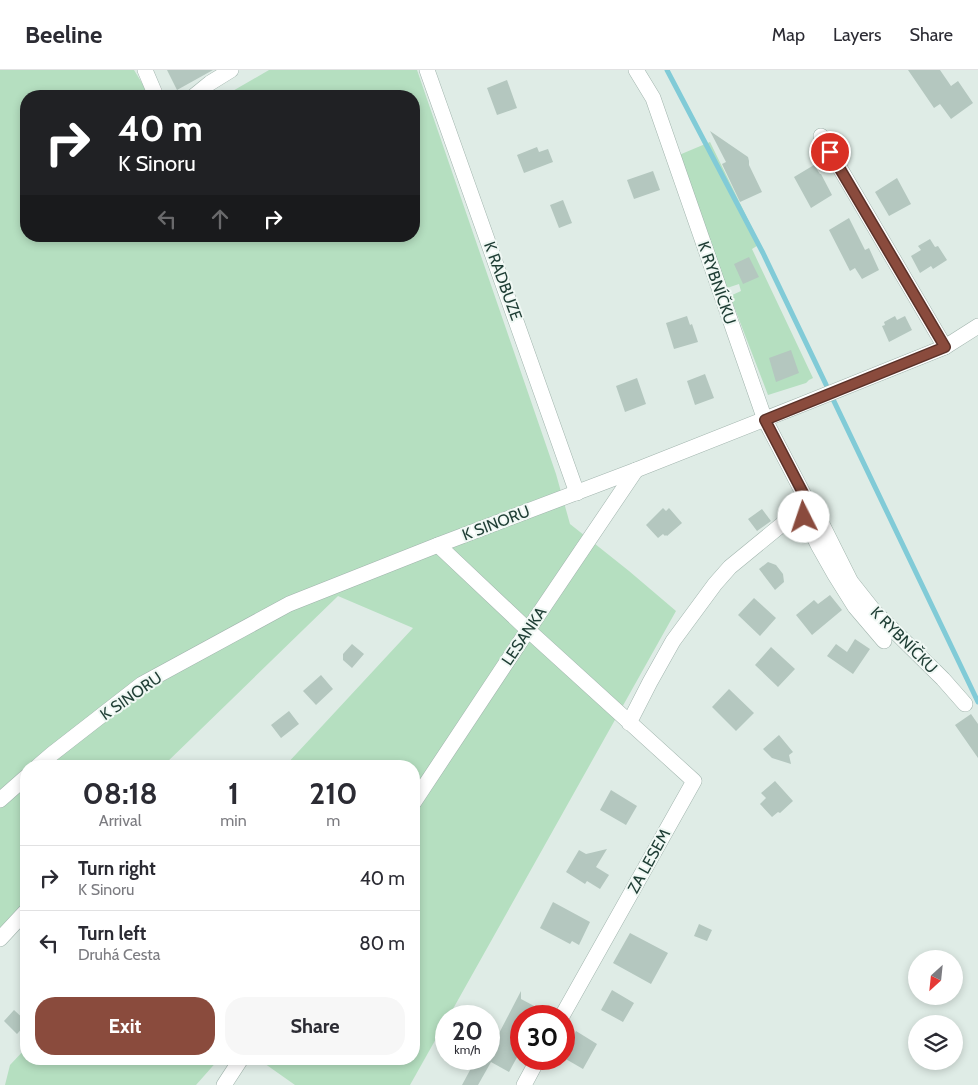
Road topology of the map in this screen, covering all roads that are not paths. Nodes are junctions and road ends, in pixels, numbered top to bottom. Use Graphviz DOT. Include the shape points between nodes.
graph roads {
  1 [pos="145,70"];
  2 [pos="231,70"];
  3 [pos="427,70"];
  4 [pos="636,70"];
  5 [pos="153,90"];
  6 [pos="201,90"];
  7 [pos="821,136"];
  8 [pos="978,326"];
  9 [pos="945,347"];
  10 [pos="765,420"];
  11 [pos="636,470"];
  12 [pos="577,493"];
  13 [pos="803,502"];
  14 [pos="438,545"];
  15 [pos="528,630"];
  16 [pos="884,640"];
  17 [pos="965,704"];
  18 [pos="629,723"];
  19 [pos="45,760"];
  20 [pos="20,782"];
  21 [pos="420,793"];
  22 [pos="0,800"];
  23 [pos="20,917"];
  24 [pos="0,939"];
  25 [pos="568,1005"];
  26 [pos="237,1065"];
  27 [pos="532,1070"];
  28 [pos="224,1085"];
  29 [pos="524,1085"];
  1 -- 5 [label="street"];
  2 -- 6 [label="street"];
  3 -- 12 [label="street, K RADBUZE"];
  4 -- 10 [label="street, K RYBNÍČKU" via="653,98"];
  7 -- 9 [label="street"];
  8 -- 9 [label="street, K SINORU"];
  9 -- 10 [label="street, K SINORU"];
  10 -- 11 [label="street, K SINORU"];
  10 -- 13 [label="street, K RYBNÍČKU"];
  11 -- 12 [label="street, K SINORU"];
  11 -- 15 [label="street, LESANKA"];
  12 -- 14 [label="street, K SINORU"];
  13 -- 16 [label="street, K RYBNÍČKU" via="804,517 835,575 855,607"];
  13 -- 17 [label="street, K RYBNÍČKU" via="817,514 850,582"];
  13 -- 18 [label="street" via="730,567 716,584 673,641"];
  14 -- 15 [label="street, ZA LESEM"];
  14 -- 19 [label="street, K SINORU" via="289,604 142,684"];
  15 -- 18 [label="street, ZA LESEM"];
  15 -- 21 [label="street, LESANKA"];
  18 -- 25 [label="street, ZA LESEM" via="694,782"];
  20 -- 22 [label="street"];
  23 -- 24 [label="street"];
  26 -- 28 [label="street"];
  27 -- 29 [label="street"];
}
